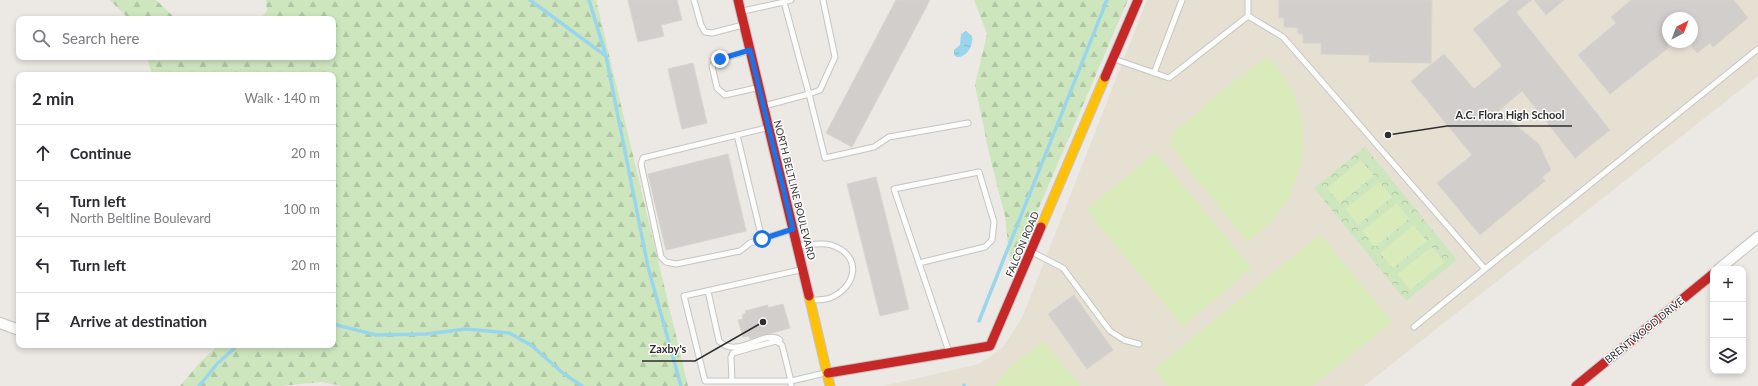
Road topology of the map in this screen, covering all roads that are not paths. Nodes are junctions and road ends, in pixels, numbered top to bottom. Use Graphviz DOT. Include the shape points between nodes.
graph roads {
  1 [pos="694,0"];
  2 [pos="738,0"];
  3 [pos="791,0"];
  4 [pos="823,0"];
  5 [pos="1138,0"];
  6 [pos="1182,0"];
  7 [pos="1248,0"];
  8 [pos="784,2"];
  9 [pos="740,11"];
  10 [pos="1248,16"];
  11 [pos="744,25"];
  12 [pos="1758,49"];
  13 [pos="750,50"];
  14 [pos="1113,59"];
  15 [pos="1154,73"];
  16 [pos="759,88"];
  17 [pos="809,94"];
  18 [pos="763,107"];
  19 [pos="968,123"];
  20 [pos="768,127"];
  21 [pos="737,135"];
  22 [pos="793,229"];
  23 [pos="1758,237"];
  24 [pos="762,239"];
  25 [pos="797,246"];
  26 [pos="1031,251"];
  27 [pos="919,263"];
  28 [pos="1723,266"];
  29 [pos="803,269"];
  30 [pos="1485,269"];
  31 [pos="1710,276"];
  32 [pos="708,291"];
  33 [pos="810,300"];
  34 [pos="0,323"];
  35 [pos="1414,327"];
  36 [pos="16,329"];
  37 [pos="1138,344"];
  38 [pos="782,345"];
  39 [pos="949,353"];
  40 [pos="828,373"];
  41 [pos="732,381"];
  42 [pos="791,384"];
  43 [pos="830,386"];
  44 [pos="1576,386"];
  1 -- 11 [label="lane" via="705,32 712,33"];
  2 -- 9 [label="street, NORTH BELTLINE BOULEVARD"];
  3 -- 8 [label="lane"];
  4 -- 17 [label="lane" via="835,57 820,90"];
  5 -- 14 [label="street, FALCON ROAD"];
  6 -- 15 [label="lane"];
  7 -- 10 [label="lane"];
  8 -- 9 [label="lane"];
  8 -- 17 [label="lane"];
  9 -- 11 [label="street, NORTH BELTLINE BOULEVARD"];
  10 -- 15 [label="lane" via="1169,78"];
  10 -- 30 [label="lane" via="1283,37"];
  11 -- 13 [label="street, NORTH BELTLINE BOULEVARD"];
  12 -- 30 [label="lane"];
  13 -- 16 [label="street, NORTH BELTLINE BOULEVARD"];
  13 -- 16 [label="lane" via="720,59 712,66 717,88 725,95"];
  14 -- 15 [label="lane"];
  14 -- 26 [label="street, FALCON ROAD"];
  16 -- 18 [label="street, NORTH BELTLINE BOULEVARD"];
  17 -- 18 [label="lane"];
  17 -- 19 [label="lane" via="826,158 874,147 889,137"];
  18 -- 20 [label="street, NORTH BELTLINE BOULEVARD"];
  20 -- 21 [label="lane"];
  20 -- 22 [label="street, NORTH BELTLINE BOULEVARD"];
  21 -- 24 [label="lane"];
  21 -- 24 [label="lane" via="644,158 641,164 661,257 666,262 676,264 740,251 750,243"];
  22 -- 24 [label="lane"];
  22 -- 25 [label="street, NORTH BELTLINE BOULEVARD"];
  23 -- 28 [label="street"];
  25 -- 29 [label="street, NORTH BELTLINE BOULEVARD"];
  25 -- 33 [label="lane" via="830,244 845,250 852,260 853,274 848,286 829,298"];
  26 -- 37 [label="lane" via="1063,268 1110,331 1116,336"];
  26 -- 39 [label="street, FALCON ROAD" via="990,346"];
  27 -- 27 [label="lane" via="894,189 979,172 994,222 992,240 985,247"];
  27 -- 39 [label="lane"];
  29 -- 32 [label="lane"];
  29 -- 33 [label="street, NORTH BELTLINE BOULEVARD"];
  30 -- 35 [label="lane"];
  31 -- 44 [label="street, BRENTWOOD DRIVE"];
  32 -- 38 [label="lane" via="719,341 723,346 738,347 770,338 777,338"];
  32 -- 41 [label="lane" via="684,296 705,380"];
  33 -- 40 [label="street, NORTH BELTLINE BOULEVARD"];
  34 -- 36 [label="street"];
  38 -- 41 [label="lane" via="776,341 733,353"];
  38 -- 42 [label="lane"];
  39 -- 40 [label="street, FALCON ROAD"];
  40 -- 42 [label="lane"];
  40 -- 43 [label="street, NORTH BELTLINE BOULEVARD"];
  41 -- 42 [label="lane"];
}
